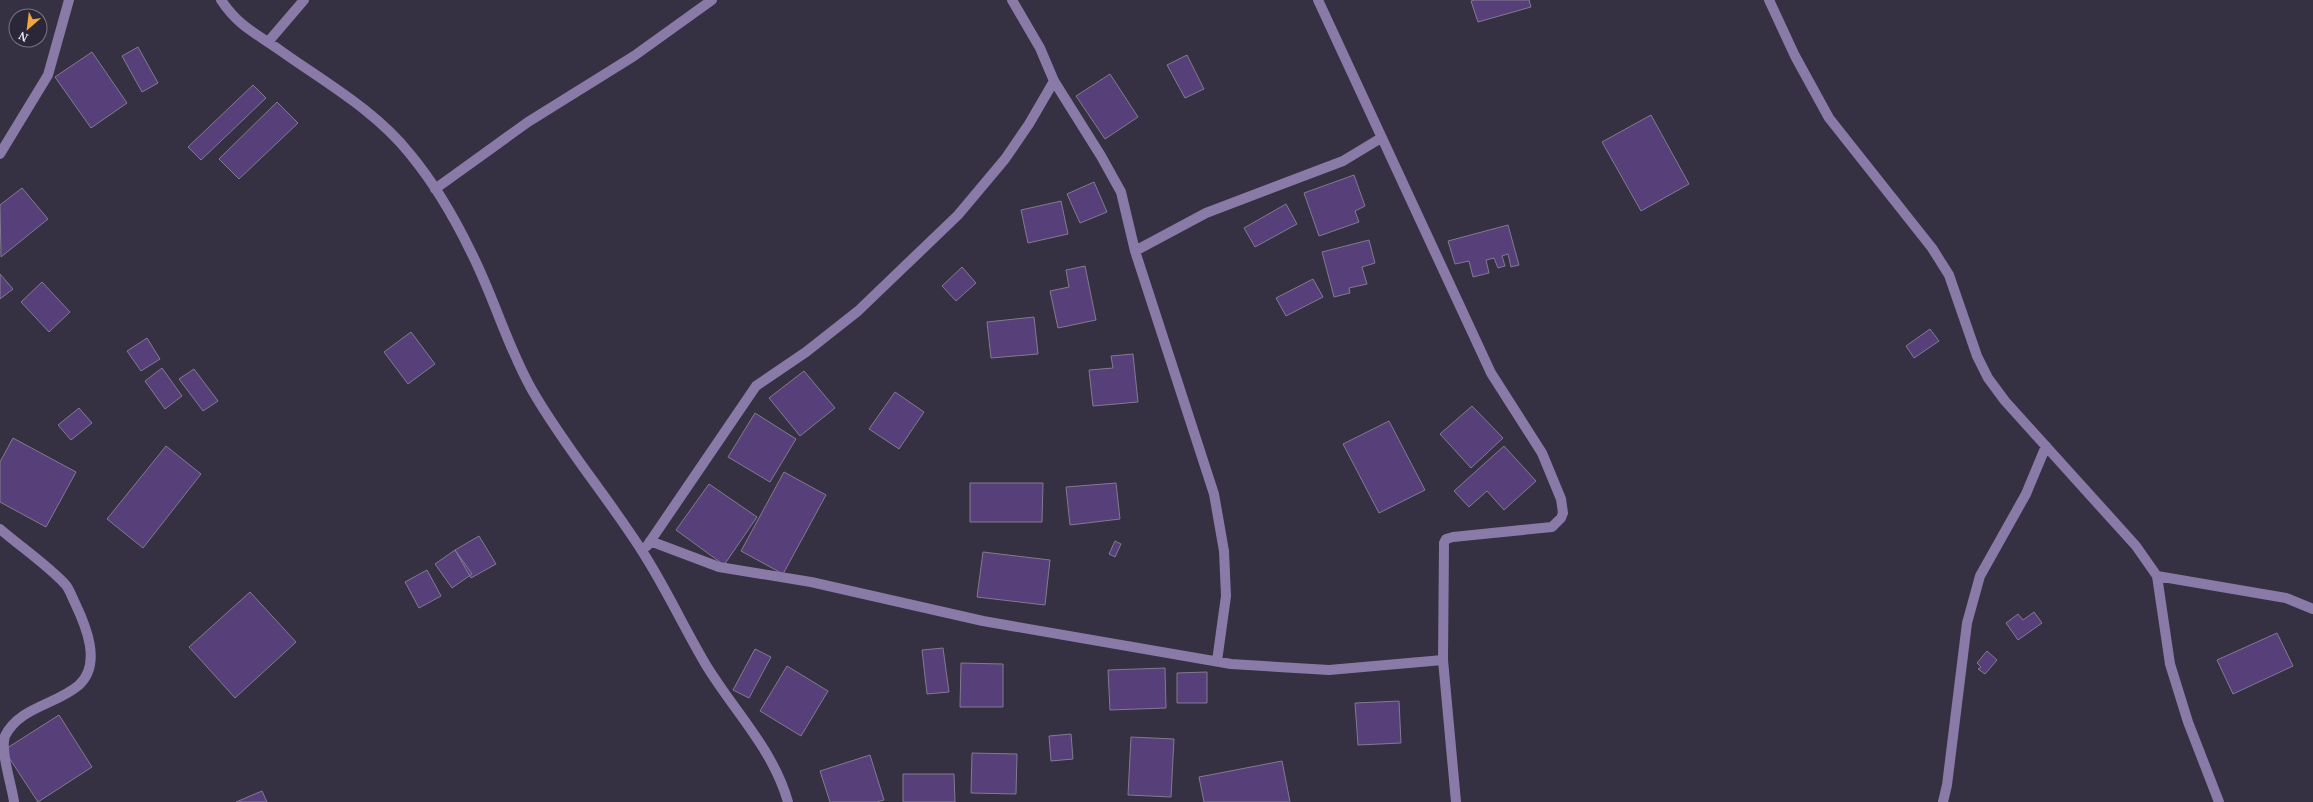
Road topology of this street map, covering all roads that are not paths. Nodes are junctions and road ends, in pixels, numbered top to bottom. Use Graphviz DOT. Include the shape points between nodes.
graph roads {
  1 [pos="69,0"];
  2 [pos="221,0"];
  3 [pos="304,0"];
  4 [pos="712,0"];
  5 [pos="1012,0"];
  6 [pos="1318,0"];
  7 [pos="1769,0"];
  8 [pos="268,42"];
  9 [pos="1054,81"];
  10 [pos="1381,138"];
  11 [pos="0,154"];
  12 [pos="435,189"];
  13 [pos="1135,251"];
  14 [pos="2046,446"];
  15 [pos="0,529"];
  16 [pos="650,541"];
  17 [pos="643,552"];
  18 [pos="2157,576"];
  19 [pos="2313,609"];
  20 [pos="1443,660"];
  21 [pos="1217,661"];
  22 [pos="14,802"];
  23 [pos="788,802"];
  24 [pos="1456,802"];
  25 [pos="1943,802"];
  26 [pos="2220,802"];
  1 -- 11 [label="street" via="48,75"];
  2 -- 8 [label="street" via="231,16 242,26"];
  3 -- 8 [label="street"];
  4 -- 12 [label="street" via="634,56 528,122"];
  5 -- 9 [label="street" via="1040,48"];
  6 -- 10 [label="street"];
  7 -- 14 [label="street" via="1795,56 1829,118 1932,248 1949,276 1977,356 1988,378"];
  8 -- 12 [label="street" via="368,112 388,129 411,155"];
  9 -- 13 [label="street" via="1121,192"];
  9 -- 16 [label="street" via="1005,159 958,215 858,311 806,352 756,386"];
  10 -- 13 [label="street" via="1343,161 1206,213"];
  10 -- 20 [label="street" via="1491,373 1542,454 1561,499 1563,513 1552,527 1446,539 1443,546"];
  12 -- 17 [label="street" via="472,252 506,337 532,389"];
  13 -- 21 [label="street" via="1214,494 1224,551 1226,596"];
  14 -- 18 [label="street" via="2136,546"];
  14 -- 25 [label="street" via="2026,494 1980,576 1967,623"];
  15 -- 22 [label="street" via="66,585 90,641 90,659 86,675 79,685 23,715 4,737"];
  16 -- 17 [label="street"];
  16 -- 21 [label="street" via="720,567 811,582 983,621"];
  17 -- 23 [label="street" via="707,666 757,737 784,787"];
  18 -- 19 [label="street" via="2286,598"];
  18 -- 26 [label="street" via="2170,664 2188,722"];
  20 -- 21 [label="street" via="1329,670"];
  20 -- 24 [label="street"];
}
